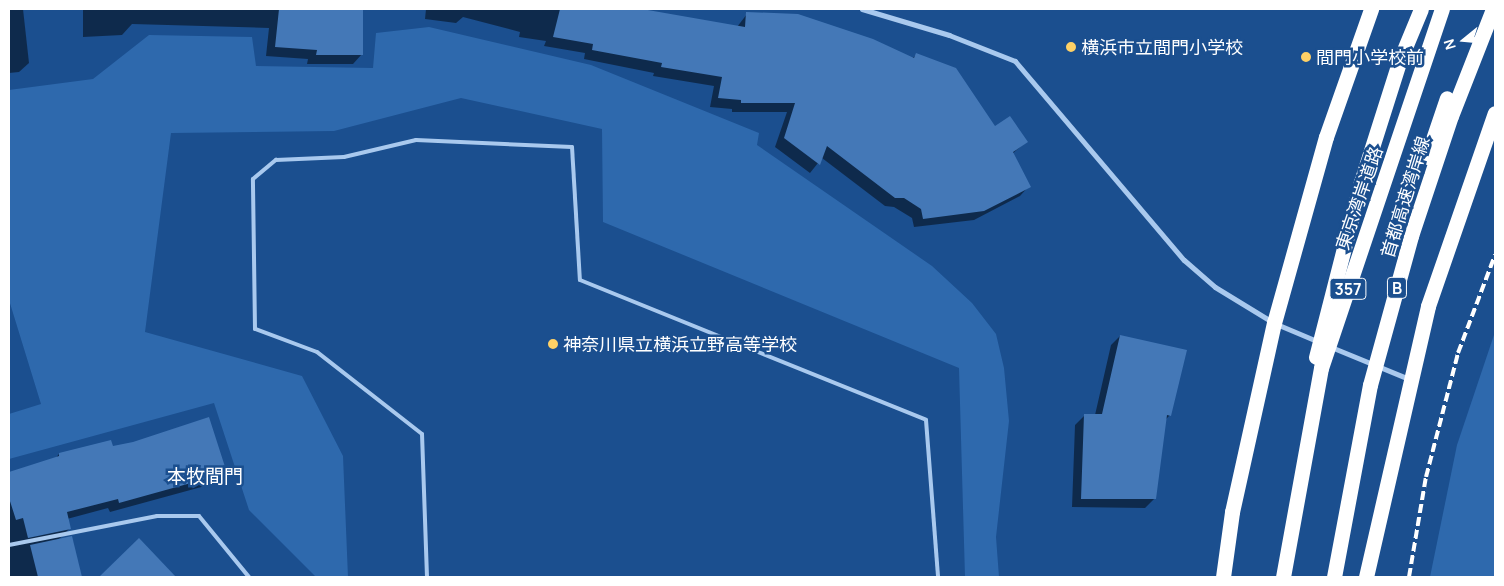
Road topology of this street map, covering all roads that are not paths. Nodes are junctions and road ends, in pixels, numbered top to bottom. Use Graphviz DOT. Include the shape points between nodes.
graph roads {
  1 [pos="862,9"];
  2 [pos="1371,9"];
  3 [pos="1421,9"];
  4 [pos="1442,9"];
  5 [pos="1484,9"];
  6 [pos="1493,9"];
  7 [pos="1495,113"];
  8 [pos="1274,323"];
  9 [pos="1410,380"];
  10 [pos="9,545"];
  11 [pos="249,577"];
  12 [pos="427,577"];
  13 [pos="938,577"];
  14 [pos="1223,577"];
  15 [pos="1274,577"];
  16 [pos="1283,577"];
  17 [pos="1326,577"];
  18 [pos="1334,577"];
  19 [pos="1366,577"];
  1 -- 8 [label="street" via="1015,61 1184,260 1215,288"];
  2 -- 8 [label="highway" via="1326,137"];
  3 -- 15 [label="highway, bridge" via="1399,62 1364,173 1327,309 1296,448"];
  4 -- 16 [label="highway, 東京湾岸道路 / 357, bridge" via="1321,368"];
  5 -- 17 [label="highway, 357, bridge" via="1437,123 1372,344 1349,447"];
  6 -- 18 [label="highway, 首都高速湾岸線 / B, bridge" via="1451,116 1411,236 1370,385"];
  7 -- 9 [label="highway" via="1428,306"];
  8 -- 9 [label="street"];
  8 -- 14 [label="highway" via="1232,512"];
  9 -- 19 [label="highway"];
  10 -- 11 [label="lane" via="157,516 199,516"];
  12 -- 13 [label="lane" via="422,434 317,352 255,329 253,179 276,160 344,157 416,140 572,147 580,280 926,420"];
}
